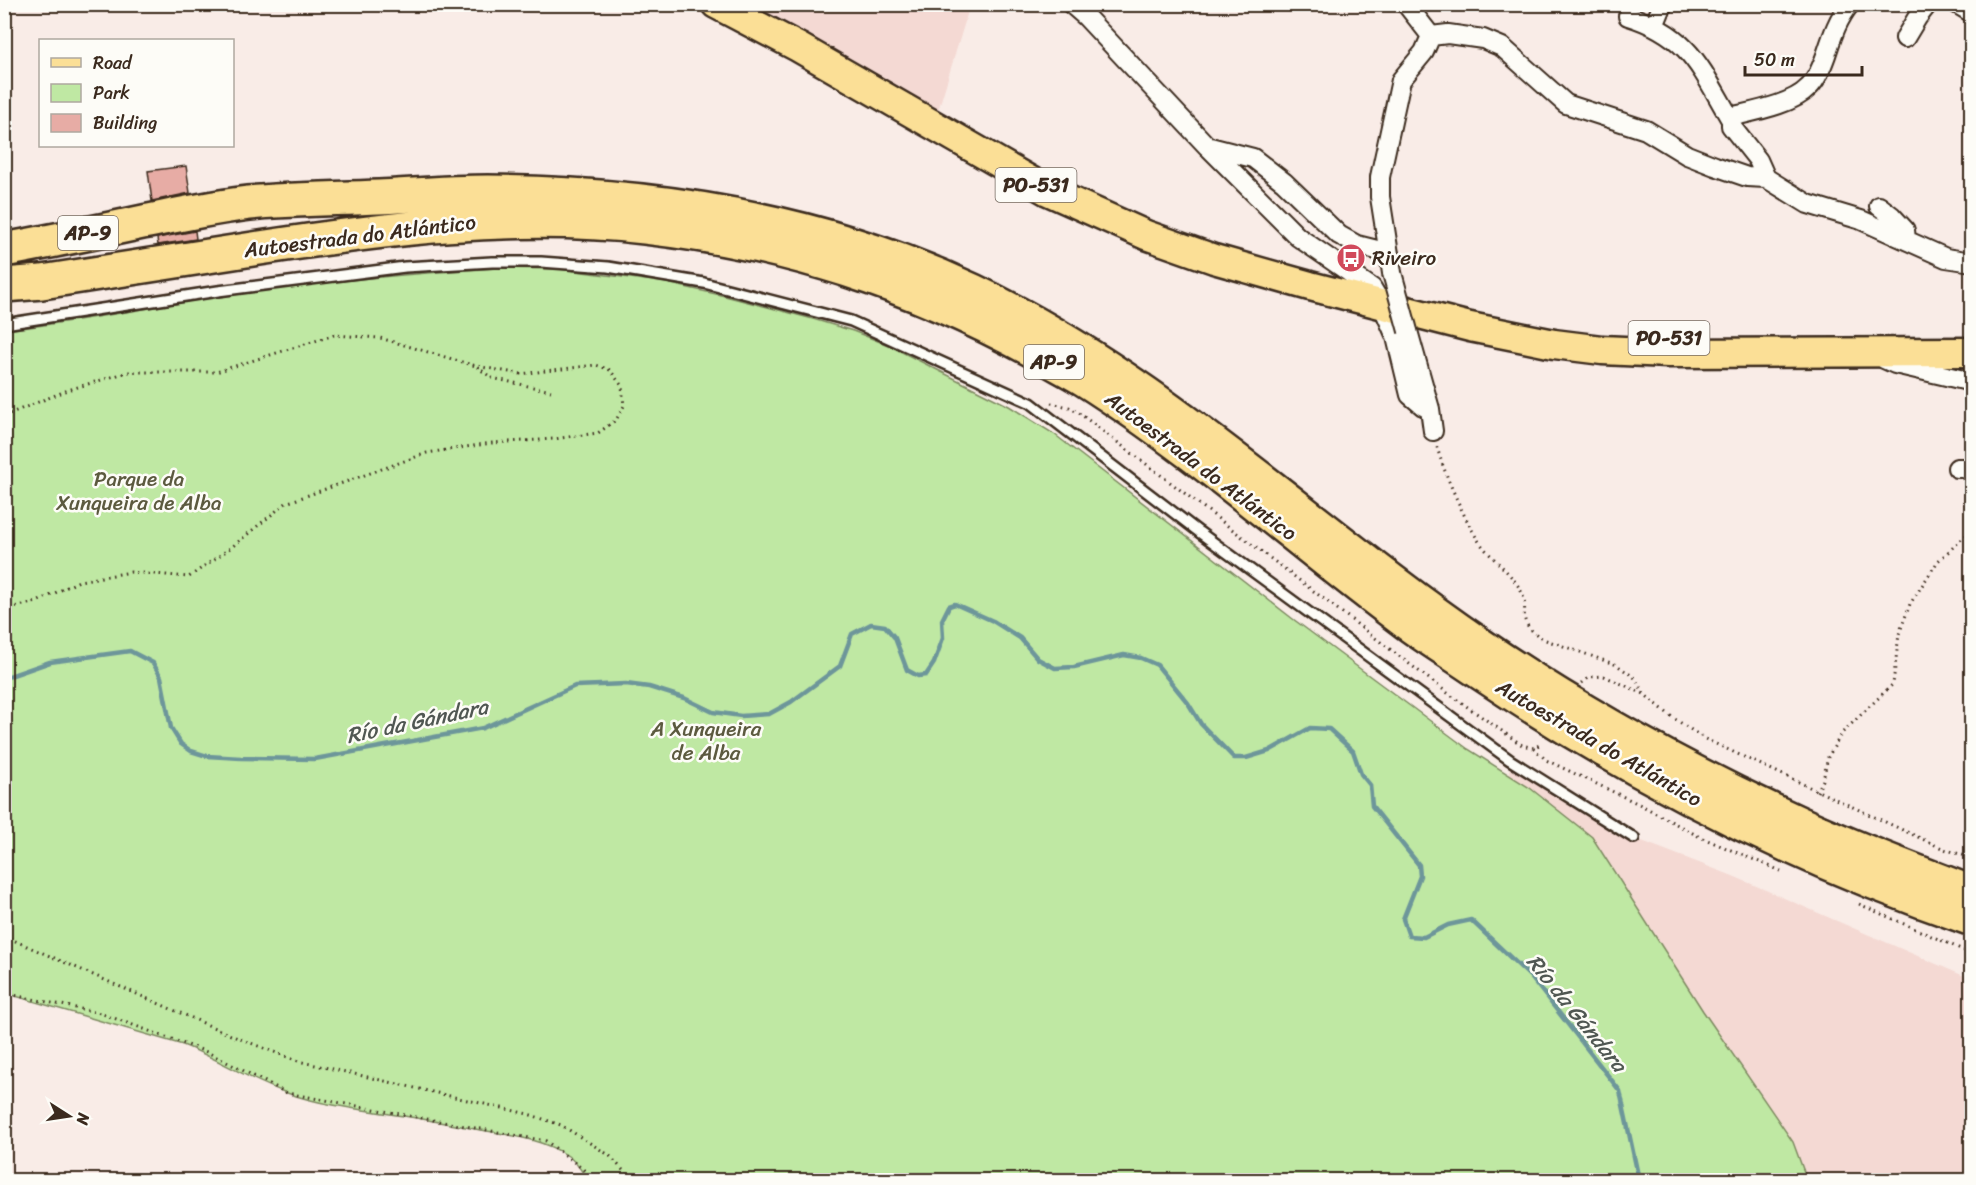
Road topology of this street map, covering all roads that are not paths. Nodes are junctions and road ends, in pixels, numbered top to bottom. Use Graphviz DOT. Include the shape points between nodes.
graph roads {
  1 [pos="716,4"];
  2 [pos="744,4"];
  3 [pos="1071,4"];
  4 [pos="1406,4"];
  5 [pos="1663,4"];
  6 [pos="1850,4"];
  7 [pos="1928,4"];
  8 [pos="1957,4"];
  9 [pos="1971,13"];
  10 [pos="1628,16"];
  11 [pos="1654,26"];
  12 [pos="1431,36"];
  13 [pos="1905,38"];
  14 [pos="1731,120"];
  15 [pos="1208,147"];
  16 [pos="1766,178"];
  17 [pos="1879,206"];
  18 [pos="1906,240"];
  19 [pos="4,250"];
  20 [pos="1389,253"];
  21 [pos="1971,262"];
  22 [pos="4,285"];
  23 [pos="1382,289"];
  24 [pos="4,324"];
  25 [pos="1971,334"];
  26 [pos="1870,352"];
  27 [pos="1971,352"];
  28 [pos="1971,382"];
  29 [pos="1431,409"];
  30 [pos="1433,431"];
  31 [pos="1634,838"];
  32 [pos="1971,892"];
  33 [pos="1971,919"];
  1 -- 23 [label="main road, PO-531" via="988,158 1059,196 1146,235 1214,259"];
  2 -- 23 [label="main road, PO-531" via="1023,163 1120,211 1239,253"];
  3 -- 15 [label="street"];
  4 -- 12 [label="street"];
  5 -- 11 [label="street"];
  6 -- 14 [label="street" via="1840,17 1821,69 1809,88 1781,103"];
  7 -- 13 [label="street"];
  8 -- 9 [label="street"];
  10 -- 11 [label="street"];
  11 -- 14 [label="street" via="1680,42 1695,58"];
  12 -- 16 [label="street" via="1483,39 1502,47 1566,104 1646,130 1715,166 1747,177"];
  12 -- 20 [label="street" via="1424,52 1401,80 1380,177"];
  14 -- 16 [label="street" via="1731,126 1758,160"];
  15 -- 20 [label="street" via="1253,158 1339,235 1357,245"];
  15 -- 23 [label="street" via="1298,237"];
  16 -- 18 [label="street" via="1808,204 1861,220"];
  17 -- 18 [label="street" via="1905,230"];
  18 -- 21 [label="street" via="1946,258"];
  19 -- 32 [label="highway, Autoestrada do Atlántico / AP-9" via="249,203 486,192 612,197 698,208 741,215 866,249 970,290 1108,366 1172,410 1479,644 1677,764 1800,824"];
  20 -- 23 [label="street"];
  22 -- 33 [label="highway, Autoestrada do Atlántico / AP-9" via="342,235 493,220 642,226 790,252 859,272 987,325 1083,379 1179,446 1409,624 1533,708 1663,784 1798,852"];
  23 -- 25 [label="main road, PO-531" via="1487,317 1634,338"];
  23 -- 26 [label="main road, PO-531" via="1470,327 1554,344 1668,353"];
  23 -- 29 [label="street, bridge" via="1408,331"];
  23 -- 29 [label="street" via="1410,395"];
  24 -- 31 [label="lane" via="405,267 492,262 608,267 704,283 851,321 1031,403 1199,532 1510,760"];
  26 -- 27 [label="main road, PO-531"];
  26 -- 28 [label="street" via="1895,364"];
  29 -- 30 [label="street"];
}
